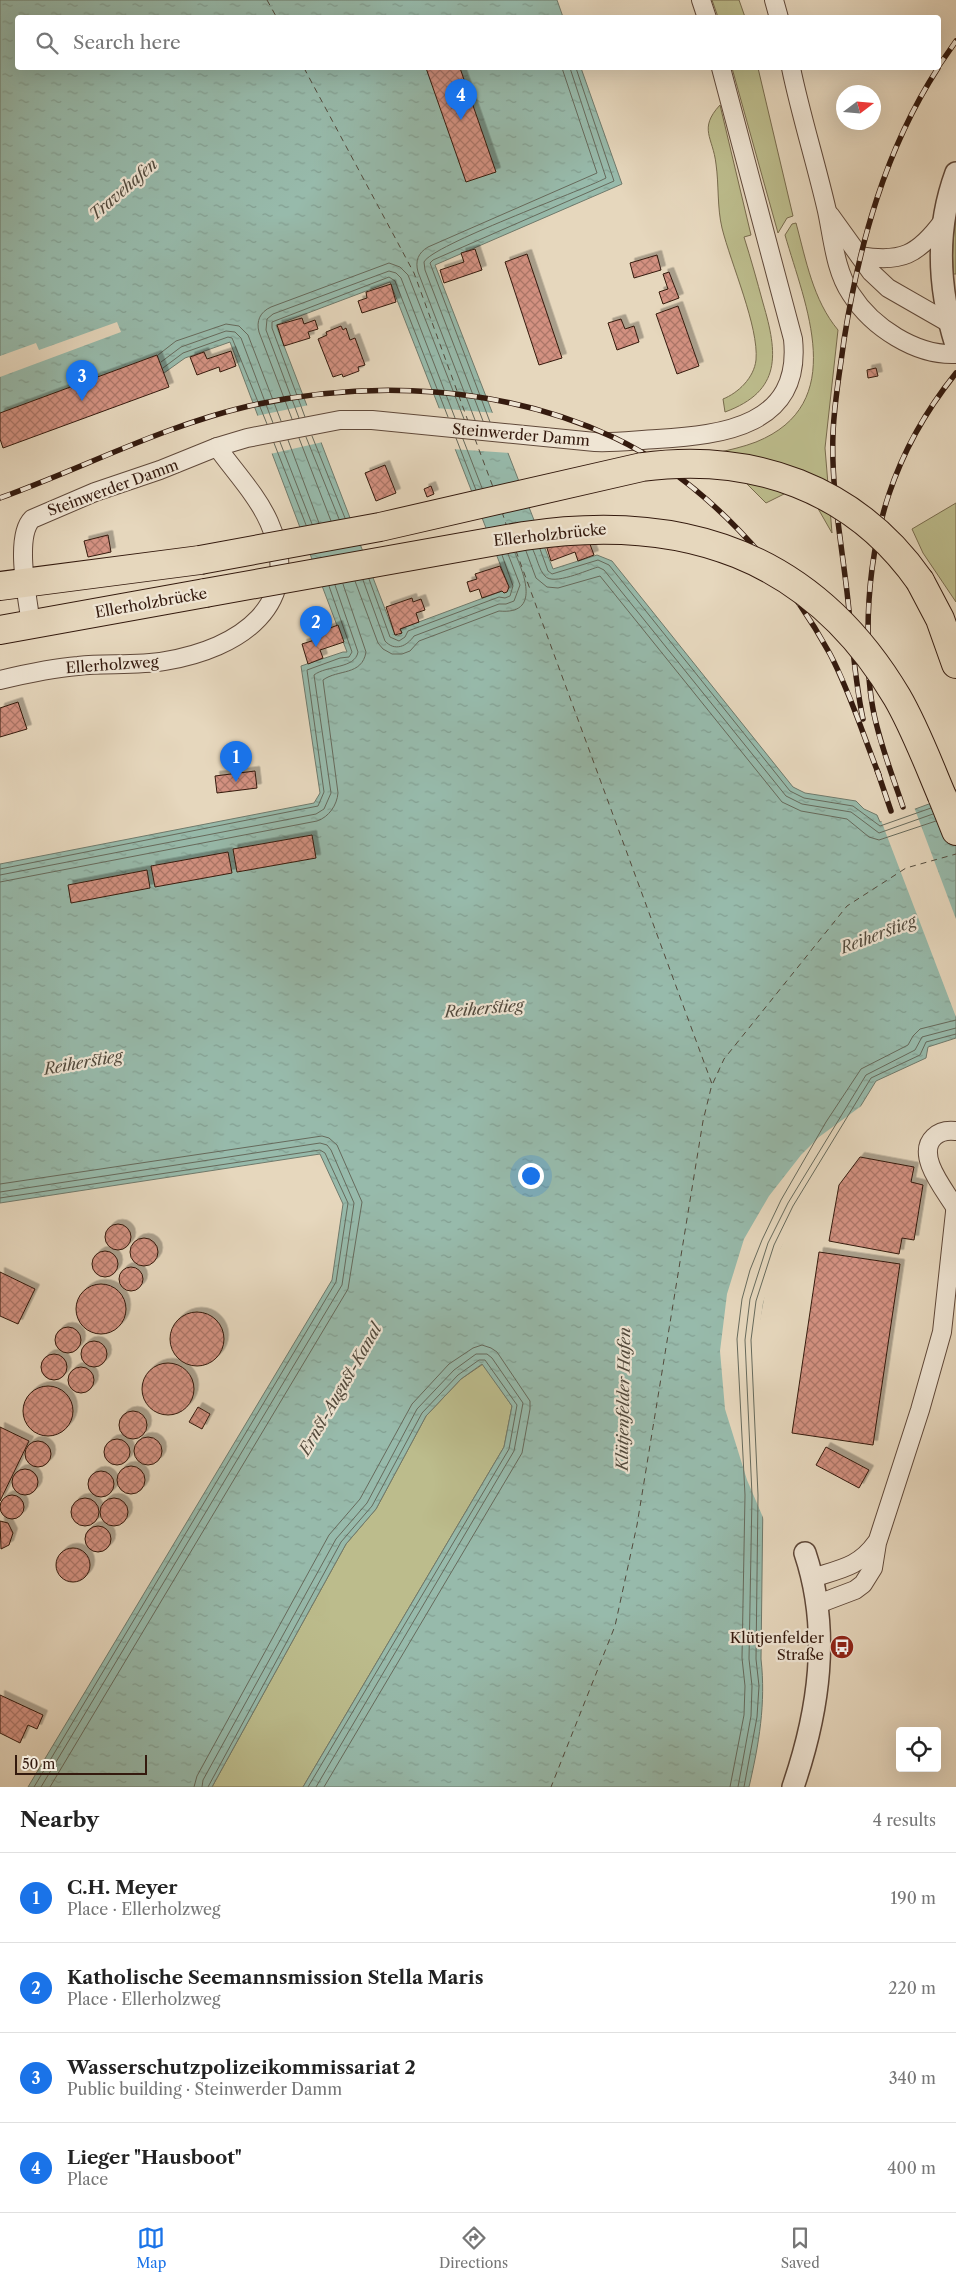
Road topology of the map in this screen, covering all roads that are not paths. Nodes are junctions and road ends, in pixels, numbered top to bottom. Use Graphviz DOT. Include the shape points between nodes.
graph roads {
  1 [pos="701,0"];
  2 [pos="774,0"];
  3 [pos="706,15"];
  4 [pos="778,15"];
  5 [pos="722,70"];
  6 [pos="792,70"];
  7 [pos="956,173"];
  8 [pos="827,210"];
  9 [pos="943,221"];
  10 [pos="860,256"];
  11 [pos="953,326"];
  12 [pos="956,345"];
  13 [pos="956,354"];
  14 [pos="217,447"];
  15 [pos="13,585"];
  16 [pos="31,624"];
  17 [pos="0,630"];
  18 [pos="956,664"];
  19 [pos="0,680"];
  20 [pos="956,831"];
  21 [pos="956,1131"];
  22 [pos="955,1205"];
  23 [pos="877,1543"];
  24 [pos="805,1553"];
  25 [pos="812,1578"];
  26 [pos="818,1604"];
  27 [pos="793,1787"];
  1 -- 3 [label="street"];
  2 -- 4 [label="street"];
  5 -- 14 [label="street, Steinwerder Damm" via="793,339 792,375 782,396 763,415 751,423 710,434 623,443 356,418 247,438"];
  6 -- 8 [label="street"];
  7 -- 9 [label="street"];
  8 -- 10 [label="street"];
  8 -- 13 [label="street" via="838,265 851,295 884,328 900,338 929,351"];
  9 -- 10 [label="street" via="933,235 913,252 888,259"];
  9 -- 11 [label="street" via="942,280"];
  10 -- 11 [label="street" via="888,288"];
  11 -- 12 [label="street"];
  14 -- 15 [label="street, Steinwerder Damm" via="32,519 26,526"];
  14 -- 19 [label="street, Ellerholzweg" via="263,510 278,550 276,594 257,620 220,644 166,661 124,666 73,666"];
  15 -- 16 [label="street, Steinwerder Damm"];
  15 -- 18 [label="main road, bridge" via="200,560 380,527 642,467 718,463 774,474 807,486 862,520 896,549 920,581 940,619"];
  16 -- 17 [label="main road, Ellerholzbrücke"];
  16 -- 20 [label="main road, Ellerholzbrücke, bridge" via="566,531 604,528 650,531 714,544 753,560 796,586 826,608 857,641 910,721"];
  21 -- 22 [label="street" via="939,1132 933,1137 928,1150 931,1165"];
  22 -- 23 [label="street" via="942,1332"];
  23 -- 25 [label="street" via="858,1563"];
  23 -- 26 [label="street" via="873,1568 863,1584 841,1597"];
  24 -- 25 [label="street"];
  25 -- 26 [label="street"];
  26 -- 27 [label="street" via="817,1690"];
}
